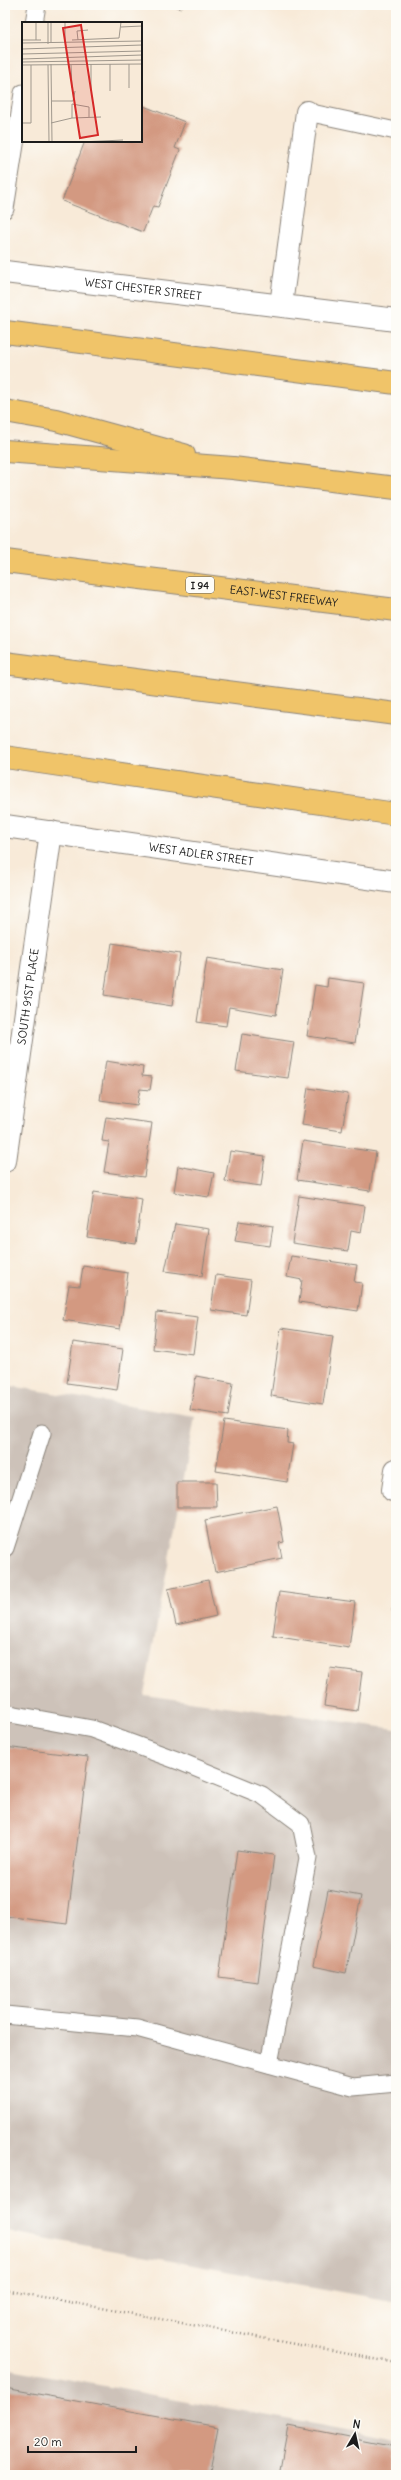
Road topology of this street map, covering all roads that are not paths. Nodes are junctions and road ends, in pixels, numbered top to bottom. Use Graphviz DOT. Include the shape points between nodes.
graph roads {
  1 [pos="37,5"];
  2 [pos="34,22"];
  3 [pos="22,99"];
  4 [pos="307,112"];
  5 [pos="396,131"];
  6 [pos="5,209"];
  7 [pos="5,272"];
  8 [pos="281,305"];
  9 [pos="396,320"];
  10 [pos="5,332"];
  11 [pos="396,383"];
  12 [pos="5,411"];
  13 [pos="5,451"];
  14 [pos="234,468"];
  15 [pos="396,488"];
  16 [pos="5,561"];
  17 [pos="396,610"];
  18 [pos="5,663"];
  19 [pos="396,714"];
  20 [pos="5,757"];
  21 [pos="396,814"];
  22 [pos="5,826"];
  23 [pos="51,832"];
  24 [pos="396,882"];
  25 [pos="5,1161"];
  26 [pos="42,1433"];
  27 [pos="5,1548"];
  28 [pos="5,1713"];
  29 [pos="5,2015"];
  30 [pos="268,2064"];
  31 [pos="396,2083"];
  1 -- 2 [label="lane"];
  3 -- 6 [label="lane"];
  4 -- 5 [label="lane"];
  4 -- 8 [label="street"];
  7 -- 8 [label="street, WEST CHESTER STREET"];
  8 -- 9 [label="street, WEST CHESTER STREET"];
  10 -- 11 [label="highway"];
  12 -- 14 [label="highway" via="56,420"];
  13 -- 14 [label="highway"];
  14 -- 15 [label="highway"];
  16 -- 17 [label="highway, EAST-WEST FREEWAY / I 94"];
  18 -- 19 [label="highway"];
  20 -- 21 [label="highway"];
  22 -- 23 [label="street, WEST ADLER STREET"];
  23 -- 24 [label="street, WEST ADLER STREET"];
  23 -- 25 [label="street, SOUTH 91ST PLACE"];
  26 -- 27 [label="lane"];
  28 -- 30 [label="lane" via="92,1729 179,1761 262,1795 301,1824 308,1858"];
  29 -- 30 [label="lane" via="137,2028"];
  30 -- 31 [label="lane" via="353,2087"];
}
